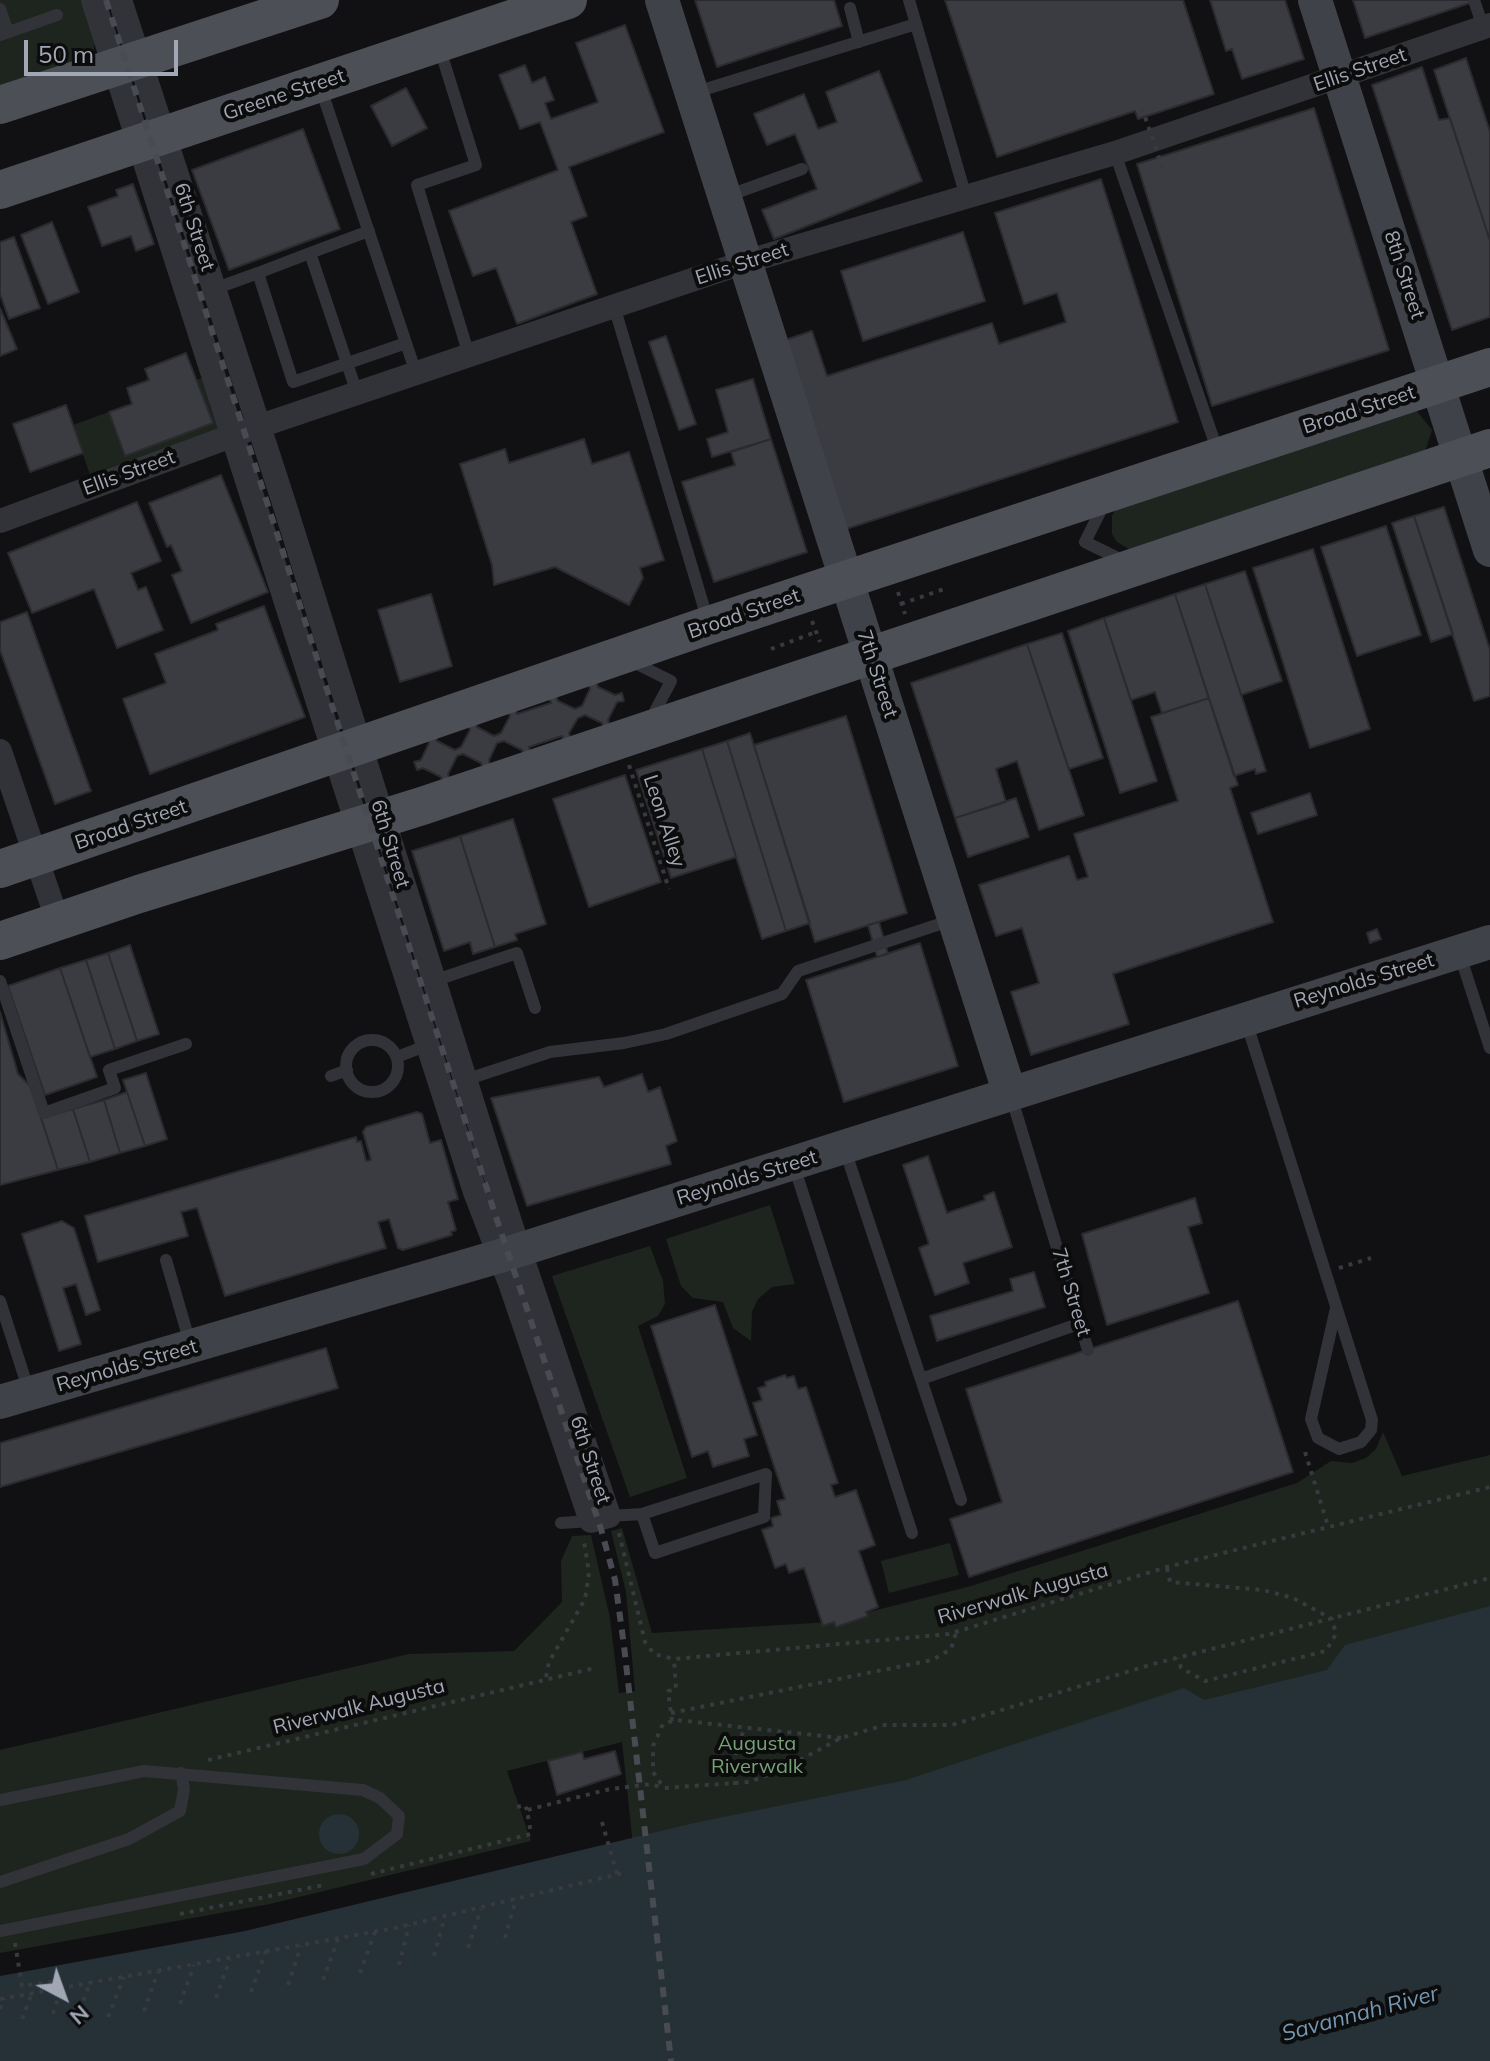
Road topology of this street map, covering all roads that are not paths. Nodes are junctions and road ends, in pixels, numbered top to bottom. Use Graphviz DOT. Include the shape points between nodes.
graph roads {
  1 [pos="93,0"];
  2 [pos="120,0"];
  3 [pos="320,0"];
  4 [pos="568,0"];
  5 [pos="662,0"];
  6 [pos="909,0"];
  7 [pos="1315,0"];
  8 [pos="1474,0"];
  9 [pos="850,8"];
  10 [pos="0,9"];
  11 [pos="57,15"];
  12 [pos="916,24"];
  13 [pos="1486,26"];
  14 [pos="4,33"];
  15 [pos="859,42"];
  16 [pos="438,43"];
  17 [pos="127,63"];
  18 [pos="1340,77"];
  19 [pos="319,83"];
  20 [pos="691,94"];
  21 [pos="0,105"];
  22 [pos="151,139"];
  23 [pos="1115,153"];
  24 [pos="802,169"];
  25 [pos="0,190"];
  26 [pos="724,197"];
  27 [pos="966,197"];
  28 [pos="369,231"];
  29 [pos="310,253"];
  30 [pos="745,262"];
  31 [pos="258,273"];
  32 [pos="214,289"];
  33 [pos="614,306"];
  34 [pos="406,343"];
  35 [pos="469,355"];
  36 [pos="345,364"];
  37 [pos="1490,367"];
  38 [pos="416,373"];
  39 [pos="1439,384"];
  40 [pos="357,393"];
  41 [pos="259,427"];
  42 [pos="233,435"];
  43 [pos="1476,452"];
  44 [pos="1219,455"];
  45 [pos="1110,492"];
  46 [pos="0,521"];
  47 [pos="1490,550"];
  48 [pos="1133,565"];
  49 [pos="847,581"];
  50 [pos="709,625"];
  51 [pos="870,654"];
  52 [pos="620,656"];
  53 [pos="646,729"];
  54 [pos="347,750"];
  55 [pos="0,751"];
  56 [pos="370,822"];
  57 [pos="37,857"];
  58 [pos="0,869"];
  59 [pos="954,919"];
  60 [pos="58,922"];
  61 [pos="0,941"];
  62 [pos="1475,947"];
  63 [pos="0,981"];
  64 [pos="433,981"];
  65 [pos="535,1008"];
  66 [pos="1245,1018"];
  67 [pos="186,1044"];
  68 [pos="428,1045"];
  69 [pos="1490,1048"];
  70 [pos="397,1057"];
  71 [pos="347,1070"];
  72 [pos="331,1076"];
  73 [pos="465,1080"];
  74 [pos="1010,1094"];
  75 [pos="844,1147"];
  76 [pos="794,1163"];
  77 [pos="510,1253"];
  78 [pos="166,1260"];
  79 [pos="0,1301"];
  80 [pos="1336,1308"];
  81 [pos="1081,1323"];
  82 [pos="191,1347"];
  83 [pos="1088,1350"];
  84 [pos="921,1379"];
  85 [pos="15,1398"];
  86 [pos="961,1500"];
  87 [pos="642,1514"];
  88 [pos="600,1519"];
  89 [pos="561,1523"];
  90 [pos="912,1533"];
  91 [pos="181,1773"];
  92 [pos="0,1800"];
  93 [pos="0,1882"];
  94 [pos="0,1931"];
  1 -- 17 [label="street, 6th Street"];
  2 -- 17 [label="street, 6th Street"];
  3 -- 17 [label="main road"];
  4 -- 16 [label="main road, Greene Street"];
  5 -- 20 [label="main road, 7th Street"];
  6 -- 12 [label="lane"];
  7 -- 18 [label="main road, 8th Street"];
  8 -- 13 [label="lane"];
  9 -- 15 [label="lane"];
  10 -- 14 [label="lane"];
  11 -- 14 [label="lane"];
  12 -- 15 [label="lane"];
  12 -- 27 [label="lane"];
  13 -- 18 [label="street, Ellis Street"];
  15 -- 20 [label="lane"];
  16 -- 19 [label="main road, Greene Street"];
  16 -- 35 [label="lane" via="476,165 417,185"];
  17 -- 21 [label="main road"];
  17 -- 22 [label="street, 6th Street"];
  18 -- 23 [label="street, Ellis Street"];
  18 -- 39 [label="main road, 8th Street"];
  19 -- 22 [label="main road, Greene Street"];
  19 -- 28 [label="lane"];
  20 -- 26 [label="main road, 7th Street"];
  22 -- 25 [label="main road, Greene Street"];
  22 -- 32 [label="street, 6th Street"];
  22 -- 42 [label="street, 6th Street"];
  23 -- 27 [label="street, Ellis Street"];
  23 -- 44 [label="lane"];
  24 -- 26 [label="lane"];
  26 -- 30 [label="main road, 7th Street"];
  27 -- 30 [label="street, Ellis Street"];
  28 -- 29 [label="lane"];
  28 -- 34 [label="lane"];
  29 -- 31 [label="lane"];
  29 -- 36 [label="lane"];
  30 -- 33 [label="street, Ellis Street"];
  30 -- 49 [label="main road, 7th Street"];
  31 -- 32 [label="lane"];
  31 -- 36 [label="lane" via="293,382"];
  32 -- 41 [label="street, 6th Street"];
  33 -- 35 [label="street, Ellis Street"];
  33 -- 50 [label="lane"];
  34 -- 36 [label="lane"];
  34 -- 38 [label="lane"];
  35 -- 38 [label="street, Ellis Street"];
  36 -- 40 [label="lane"];
  37 -- 39 [label="main road, Broad Street"];
  38 -- 40 [label="street, Ellis Street"];
  39 -- 43 [label="main road, 8th Street"];
  39 -- 44 [label="main road, Broad Street"];
  40 -- 41 [label="street, Ellis Street"];
  41 -- 42 [label="street, Ellis Street"];
  41 -- 54 [label="street, 6th Street"];
  42 -- 46 [label="street, Ellis Street"];
  42 -- 54 [label="street, 6th Street"];
  43 -- 47 [label="main road, 8th Street"];
  43 -- 48 [label="main road"];
  44 -- 45 [label="main road, Broad Street"];
  45 -- 48 [label="lane" via="1085,542"];
  45 -- 49 [label="main road, Broad Street"];
  48 -- 51 [label="main road"];
  49 -- 50 [label="main road, Broad Street"];
  49 -- 51 [label="main road, 7th Street"];
  50 -- 52 [label="main road, Broad Street"];
  51 -- 53 [label="main road"];
  51 -- 59 [label="main road, 7th Street"];
  52 -- 53 [label="lane" via="671,681"];
  52 -- 54 [label="main road, Broad Street"];
  53 -- 56 [label="main road"];
  54 -- 56 [label="street, 6th Street"];
  54 -- 57 [label="main road, Broad Street"];
  55 -- 57 [label="street"];
  56 -- 60 [label="main road"];
  56 -- 64 [label="street, 6th Street"];
  56 -- 68 [label="street, 6th Street"];
  57 -- 58 [label="main road, Broad Street"];
  57 -- 60 [label="street"];
  59 -- 73 [label="lane" via="798,971 782,994 666,1034 550,1052"];
  59 -- 74 [label="main road, 7th Street"];
  60 -- 61 [label="main road"];
  62 -- 66 [label="main road, Reynolds Street"];
  62 -- 69 [label="lane"];
  63 -- 67 [label="lane" via="44,1113 115,1088 109,1070"];
  64 -- 65 [label="lane" via="517,953"];
  64 -- 73 [label="street, 6th Street"];
  66 -- 74 [label="main road, Reynolds Street"];
  66 -- 80 [label="lane"];
  68 -- 70 [label="lane"];
  68 -- 77 [label="street, 6th Street"];
  70 -- 71 [label="lane" via="385,1044 367,1041 352,1050"];
  70 -- 71 [label="lane" via="397,1073 382,1091 359,1089"];
  71 -- 72 [label="lane"];
  73 -- 77 [label="street, 6th Street"];
  74 -- 75 [label="main road, Reynolds Street"];
  74 -- 81 [label="lane, 7th Street"];
  75 -- 76 [label="main road, Reynolds Street"];
  75 -- 84 [label="lane"];
  76 -- 77 [label="main road, Reynolds Street"];
  76 -- 90 [label="lane"];
  77 -- 82 [label="main road, Reynolds Street"];
  77 -- 88 [label="street, 6th Street"];
  78 -- 82 [label="lane"];
  79 -- 85 [label="lane"];
  80 -- 80 [label="lane" via="1372,1420 1361,1442 1339,1449 1318,1438 1311,1419"];
  81 -- 83 [label="lane, 7th Street"];
  81 -- 84 [label="lane"];
  82 -- 85 [label="main road, Reynolds Street"];
  84 -- 86 [label="lane"];
  87 -- 87 [label="lane" via="655,1553 668,1549 764,1517 766,1474"];
  87 -- 88 [label="lane"];
  88 -- 89 [label="lane"];
  91 -- 92 [label="lane" via="144,1771"];
  91 -- 93 [label="lane" via="180,1811 129,1839"];
  91 -- 94 [label="lane" via="363,1790 399,1816 397,1834 351,1862"];
}
